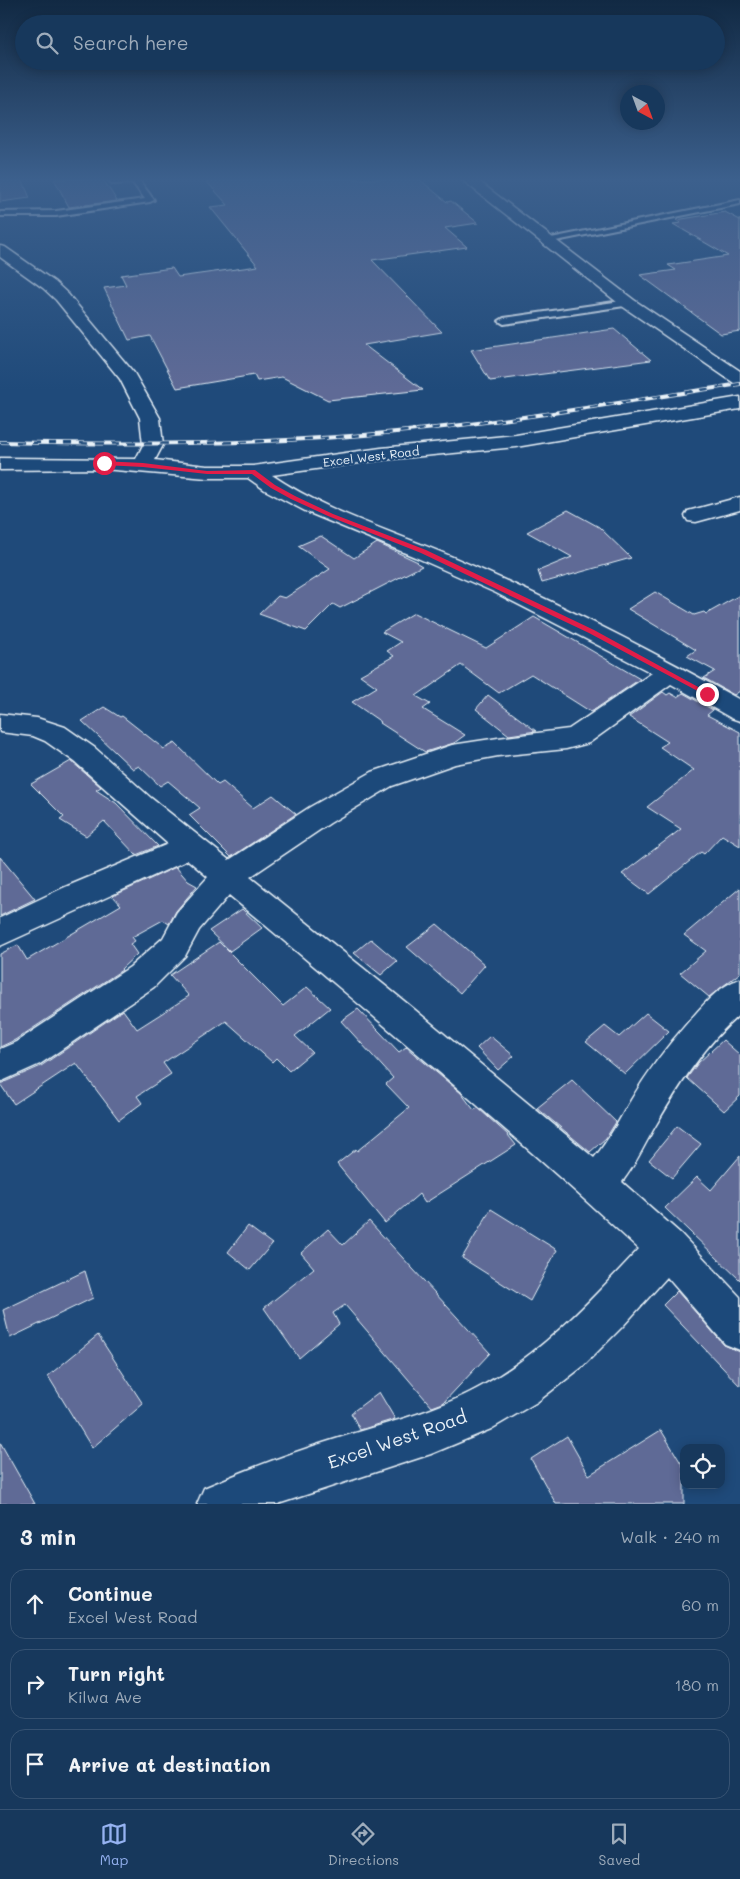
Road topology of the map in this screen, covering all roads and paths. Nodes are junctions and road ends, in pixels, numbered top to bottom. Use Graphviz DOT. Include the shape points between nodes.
graph roads {
  1 [pos="557,249"];
  2 [pos="0,250"];
  3 [pos="628,303"];
  4 [pos="504,321"];
  5 [pos="740,379"];
  6 [pos="740,404"];
  7 [pos="0,464"];
  8 [pos="143,465"];
  9 [pos="253,472"];
  10 [pos="740,503"];
  11 [pos="696,516"];
  12 [pos="670,673"];
  13 [pos="740,712"];
  14 [pos="0,723"];
  15 [pos="192,846"];
  16 [pos="228,876"];
  17 [pos="0,932"];
  18 [pos="740,993"];
  19 [pos="0,1066"];
  20 [pos="596,1185"];
  21 [pos="667,1248"];
  22 [pos="740,1329"];
  23 [pos="220,1504"];
  1 -- 3 [label="street"];
  2 -- 8 [label="street" via="49,285 128,377 150,418 153,445"];
  3 -- 4 [label="lane"];
  3 -- 5 [label="street"];
  6 -- 9 [label="street, Excel West Road" via="516,441 381,454"];
  7 -- 8 [label="street, Excel West Road"];
  8 -- 9 [label="street, Excel West Road" via="207,472"];
  9 -- 12 [label="street" via="293,498 423,552 592,632"];
  10 -- 11 [label="street"];
  12 -- 13 [label="street"];
  12 -- 16 [label="street" via="579,736 452,755 382,779 320,815"];
  14 -- 15 [label="street" via="37,727 55,734 85,755"];
  15 -- 16 [label="street"];
  15 -- 17 [label="street"];
  16 -- 19 [label="street" via="188,921 174,947 142,977 28,1053"];
  16 -- 20 [label="street"];
  18 -- 20 [label="street" via="718,1012 679,1058 620,1155"];
  20 -- 21 [label="street"];
  21 -- 22 [label="street"];
  21 -- 23 [label="street, Excel West Road" via="576,1345 530,1381 496,1402 430,1432 313,1469"];
}
